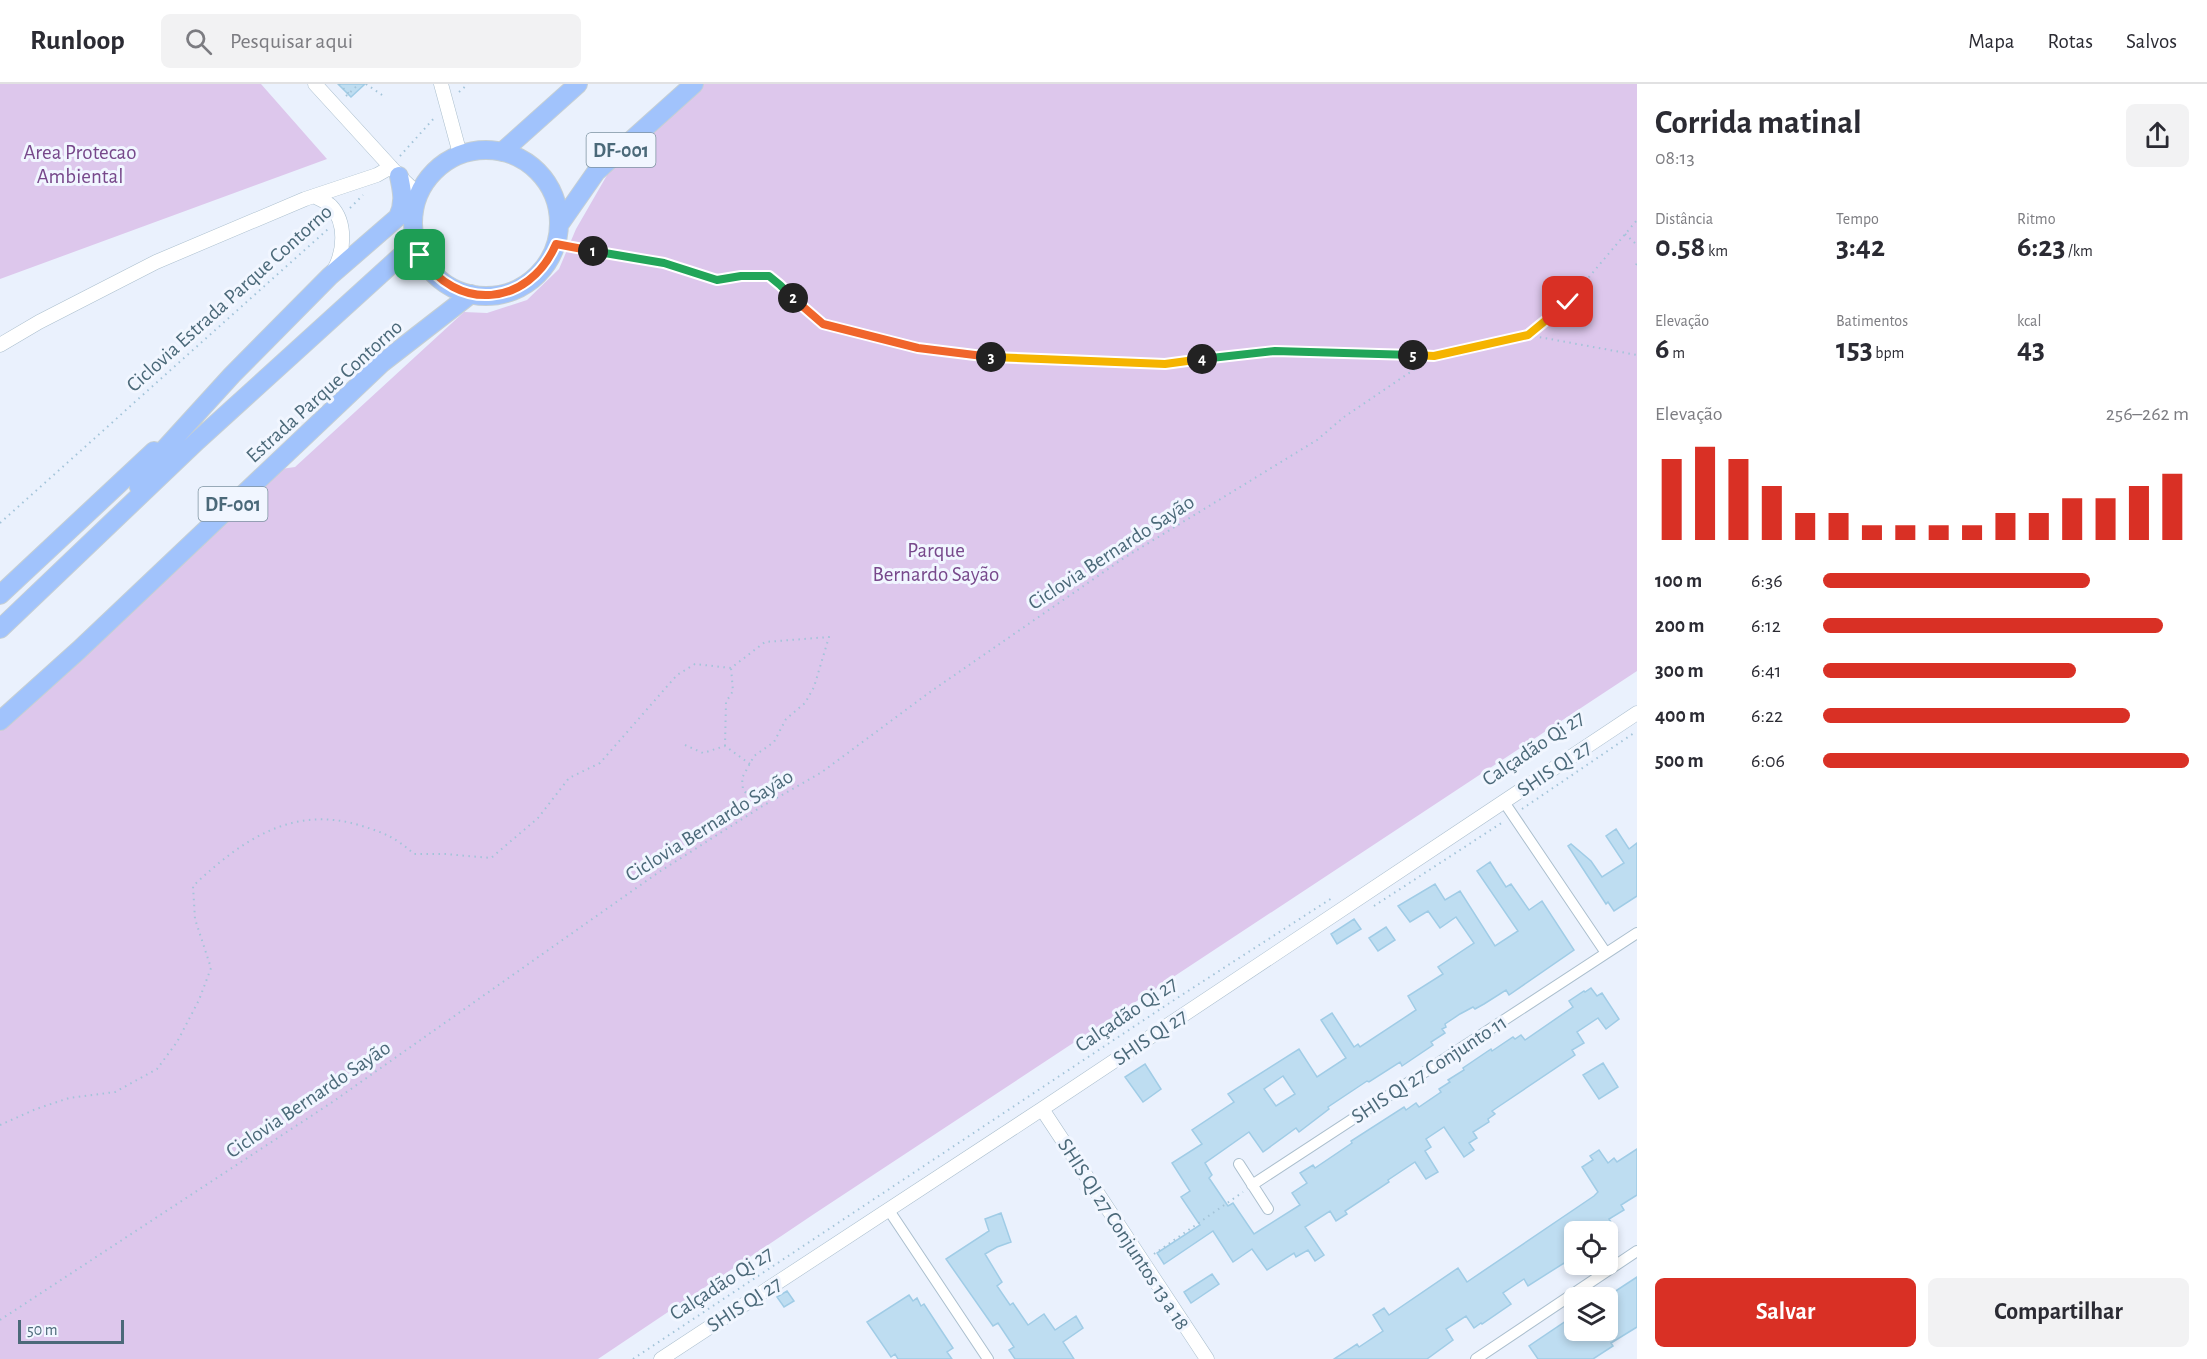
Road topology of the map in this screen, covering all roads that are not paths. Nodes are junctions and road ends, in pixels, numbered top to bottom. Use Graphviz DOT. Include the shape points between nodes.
graph roads {
  1 [pos="315,84"];
  2 [pos="441,84"];
  3 [pos="579,84"];
  4 [pos="694,84"];
  5 [pos="502,152"];
  6 [pos="460,154"];
  7 [pos="395,172"];
  8 [pos="418,194"];
  9 [pos="314,196"];
  10 [pos="559,225"];
  11 [pos="415,243"];
  12 [pos="330,276"];
  13 [pos="471,294"];
  14 [pos="0,345"];
  15 [pos="198,412"];
  16 [pos="122,514"];
  17 [pos="0,595"];
  18 [pos="0,629"];
  19 [pos="1637,713"];
  20 [pos="0,722"];
  21 [pos="1504,802"];
  22 [pos="1637,933"];
  23 [pos="1606,953"];
  24 [pos="1042,1109"];
  25 [pos="1239,1164"];
  26 [pos="1252,1185"];
  27 [pos="888,1209"];
  28 [pos="1268,1209"];
  29 [pos="1637,1251"];
  30 [pos="660,1359"];
  31 [pos="988,1359"];
  32 [pos="1207,1359"];
  33 [pos="1476,1359"];
  1 -- 7 [label="street"];
  2 -- 6 [label="street"];
  3 -- 5 [label="main road"];
  4 -- 10 [label="main road, DF-001" via="596,172"];
  5 -- 6 [label="main road, DF-001"];
  5 -- 10 [label="main road, DF-001" via="526,162 545,180 556,202"];
  6 -- 8 [label="main road, DF-001" via="435,170"];
  7 -- 8 [label="street"];
  7 -- 9 [label="street"];
  7 -- 12 [label="main road" via="404,195 398,217"];
  8 -- 11 [label="main road, DF-001" via="412,223"];
  9 -- 12 [label="street" via="331,206 339,219 342,251"];
  9 -- 14 [label="street" via="156,262"];
  10 -- 13 [label="main road, DF-001" via="550,258 530,281 502,294"];
  11 -- 13 [label="main road, DF-001" via="436,276"];
  11 -- 16 [label="main road"];
  12 -- 15 [label="main road"];
  13 -- 20 [label="main road, Estrada Parque Contorno / DF-001" via="382,363"];
  15 -- 16 [label="main road" via="160,454"];
  15 -- 17 [label="main road"];
  16 -- 18 [label="main road"];
  19 -- 21 [label="street, SHIS QI 27"];
  21 -- 23 [label="street"];
  21 -- 24 [label="street, SHIS QI 27"];
  22 -- 23 [label="street, SHIS QI 27 Conjunto 11"];
  23 -- 26 [label="street, SHIS QI 27 Conjunto 11"];
  24 -- 27 [label="street, SHIS QI 27"];
  24 -- 32 [label="street, SHIS QI 27 Conjuntos 13 a 18"];
  25 -- 26 [label="street"];
  26 -- 28 [label="street"];
  27 -- 30 [label="street, SHIS QI 27"];
  27 -- 31 [label="street"];
  29 -- 33 [label="street"];
}
